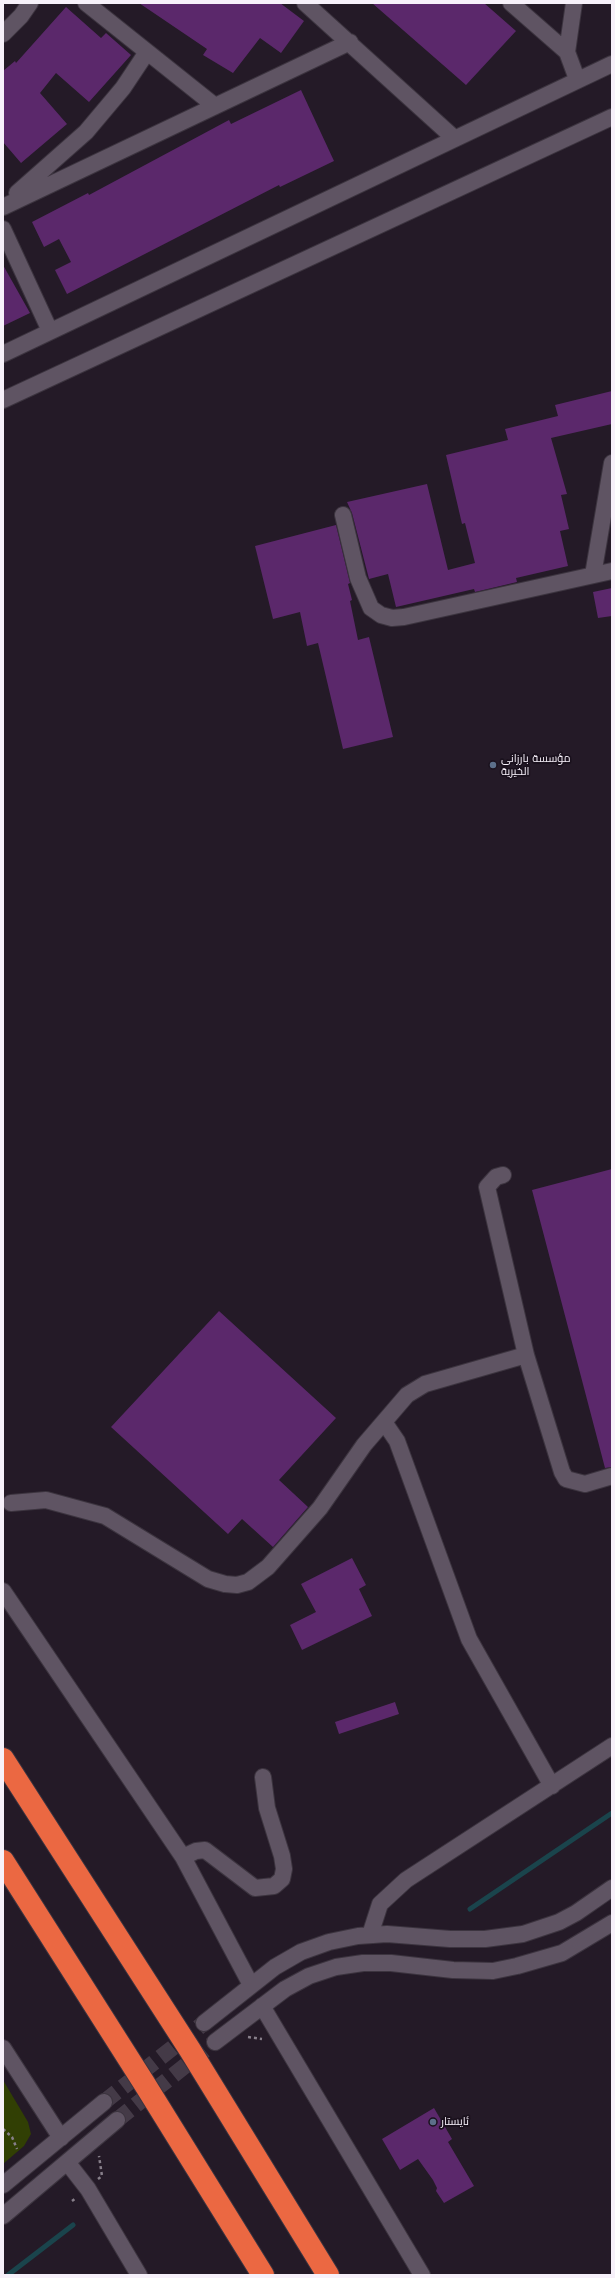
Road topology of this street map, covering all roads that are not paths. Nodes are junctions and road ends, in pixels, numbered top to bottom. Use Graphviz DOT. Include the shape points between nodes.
graph roads {
  1 [pos="30,3"];
  2 [pos="86,3"];
  3 [pos="305,3"];
  4 [pos="511,3"];
  5 [pos="574,3"];
  6 [pos="3,34"];
  7 [pos="350,42"];
  8 [pos="147,52"];
  9 [pos="567,52"];
  10 [pos="612,64"];
  11 [pos="577,80"];
  12 [pos="215,106"];
  13 [pos="612,117"];
  14 [pos="454,138"];
  15 [pos="3,206"];
  16 [pos="3,229"];
  17 [pos="50,331"];
  18 [pos="3,354"];
  19 [pos="3,400"];
  20 [pos="612,463"];
  21 [pos="343,515"];
  22 [pos="612,571"];
  23 [pos="593,575"];
  24 [pos="503,1175"];
  25 [pos="526,1355"];
  26 [pos="384,1422"];
  27 [pos="612,1476"];
  28 [pos="11,1503"];
  29 [pos="3,1591"];
  30 [pos="612,1746"];
  31 [pos="3,1759"];
  32 [pos="263,1777"];
  33 [pos="552,1786"];
  34 [pos="183,1858"];
  35 [pos="3,1862"];
  36 [pos="612,1888"];
  37 [pos="612,1923"];
  38 [pos="370,1935"];
  39 [pos="251,1984"];
  40 [pos="262,2006"];
  41 [pos="204,2023"];
  42 [pos="215,2042"];
  43 [pos="5,2056"];
  44 [pos="104,2102"];
  45 [pos="117,2120"];
  46 [pos="61,2138"];
  47 [pos="68,2162"];
  48 [pos="3,2185"];
  49 [pos="3,2216"];
  50 [pos="139,2275"];
  51 [pos="264,2275"];
  52 [pos="328,2275"];
  53 [pos="422,2275"];
  1 -- 6 [label="street"];
  2 -- 8 [label="street"];
  3 -- 7 [label="street"];
  4 -- 9 [label="street"];
  5 -- 9 [label="street"];
  7 -- 12 [label="street"];
  7 -- 14 [label="street"];
  8 -- 12 [label="street"];
  8 -- 15 [label="street" via="124,88 86,132"];
  9 -- 11 [label="street"];
  10 -- 11 [label="street"];
  11 -- 14 [label="street"];
  12 -- 15 [label="street"];
  13 -- 19 [label="street"];
  14 -- 17 [label="street"];
  16 -- 17 [label="street"];
  17 -- 18 [label="street"];
  20 -- 23 [label="street"];
  21 -- 23 [label="street" via="358,578 371,608 381,616 404,616"];
  22 -- 23 [label="street"];
  24 -- 25 [label="street" via="496,1177 487,1187"];
  25 -- 26 [label="street" via="425,1384 407,1395"];
  25 -- 27 [label="street" via="566,1479 585,1484"];
  26 -- 28 [label="street" via="364,1445 320,1508 268,1567 248,1582 237,1585 208,1579 105,1516 46,1500"];
  26 -- 33 [label="street" via="397,1441 469,1639"];
  29 -- 34 [label="street"];
  30 -- 33 [label="street"];
  31 -- 52 [label="highway" via="190,2050"];
  32 -- 34 [label="street" via="265,1803 284,1869 282,1879 274,1886 255,1888 205,1850 196,1851"];
  33 -- 38 [label="street" via="406,1880 380,1904"];
  34 -- 39 [label="street"];
  35 -- 51 [label="highway"];
  36 -- 38 [label="street" via="576,1913 523,1934 450,1940 388,1934"];
  37 -- 40 [label="street" via="562,1952 540,1960 494,1970 446,1969 391,1963 363,1963 336,1967 309,1976"];
  38 -- 39 [label="street" via="329,1942 301,1952"];
  39 -- 41 [label="street"];
  40 -- 42 [label="street"];
  40 -- 53 [label="street"];
  43 -- 46 [label="street"];
  44 -- 46 [label="street"];
  45 -- 47 [label="street"];
  46 -- 48 [label="street"];
  47 -- 49 [label="street"];
  47 -- 50 [label="street" via="88,2189"];
}
